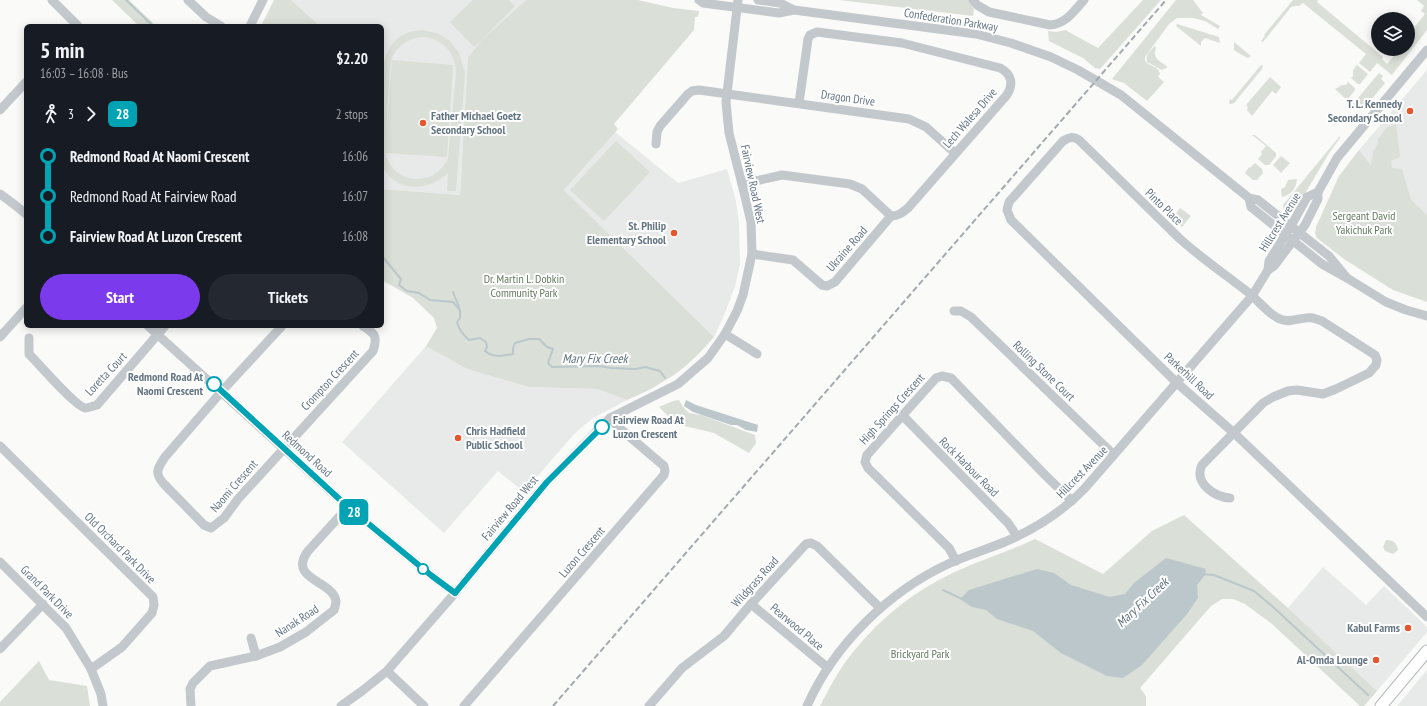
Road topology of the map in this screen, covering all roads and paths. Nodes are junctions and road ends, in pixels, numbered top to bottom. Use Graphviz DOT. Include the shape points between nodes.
graph roads {
  1 [pos="52,0"];
  2 [pos="188,0"];
  3 [pos="263,0"];
  4 [pos="699,0"];
  5 [pos="758,0"];
  6 [pos="973,0"];
  7 [pos="1084,0"];
  8 [pos="737,4"];
  9 [pos="794,10"];
  10 [pos="76,24"];
  11 [pos="218,24"];
  12 [pos="251,24"];
  13 [pos="1427,50"];
  14 [pos="24,87"];
  15 [pos="726,93"];
  16 [pos="799,103"];
  17 [pos="0,110"];
  18 [pos="1063,141"];
  19 [pos="656,144"];
  20 [pos="955,153"];
  21 [pos="742,184"];
  22 [pos="1318,192"];
  23 [pos="0,194"];
  24 [pos="1249,198"];
  25 [pos="24,212"];
  26 [pos="891,216"];
  27 [pos="1291,226"];
  28 [pos="1299,233"];
  29 [pos="1289,238"];
  30 [pos="752,254"];
  31 [pos="1347,278"];
  32 [pos="1252,296"];
  33 [pos="24,310"];
  34 [pos="954,311"];
  35 [pos="1427,316"];
  36 [pos="150,328"];
  37 [pos="163,328"];
  38 [pos="280,328"];
  39 [pos="366,328"];
  40 [pos="157,334"];
  41 [pos="725,334"];
  42 [pos="0,337"];
  43 [pos="29,338"];
  44 [pos="757,354"];
  45 [pos="1177,382"];
  46 [pos="222,391"];
  47 [pos="903,416"];
  48 [pos="610,418"];
  49 [pos="1234,433"];
  50 [pos="0,446"];
  51 [pos="283,449"];
  52 [pos="1114,455"];
  53 [pos="1230,498"];
  54 [pos="1072,501"];
  55 [pos="348,507"];
  56 [pos="1017,536"];
  57 [pos="956,561"];
  58 [pos="0,562"];
  59 [pos="455,593"];
  60 [pos="43,604"];
  61 [pos="751,604"];
  62 [pos="880,608"];
  63 [pos="1427,616"];
  64 [pos="251,638"];
  65 [pos="0,649"];
  66 [pos="1427,651"];
  67 [pos="256,656"];
  68 [pos="828,668"];
  69 [pos="91,669"];
  70 [pos="387,671"];
  71 [pos="103,706"];
  72 [pos="191,706"];
  73 [pos="341,706"];
  74 [pos="424,706"];
  75 [pos="464,706"];
  76 [pos="649,706"];
  77 [pos="807,706"];
  78 [pos="1381,706"];
  1 -- 10 [label="street"];
  2 -- 11 [label="street"];
  3 -- 12 [label="street"];
  4 -- 8 [label="street, Confederation Parkway" via="702,3"];
  5 -- 9 [label="street, Confederation Parkway" via="780,3"];
  6 -- 7 [label="street" via="976,5 989,12 1050,25 1057,25 1067,19"];
  8 -- 9 [label="street, Confederation Parkway" via="779,13"];
  8 -- 15 [label="street, Fairview Road West"];
  9 -- 24 [label="street, Confederation Parkway" via="976,34 1010,42 1051,57 1121,95"];
  13 -- 22 [label="street, Hillcrest Avenue" via="1336,158"];
  14 -- 17 [label="street"];
  15 -- 16 [label="street, Dragon Drive"];
  15 -- 19 [label="street, Dragon Drive" via="692,91 659,129"];
  15 -- 21 [label="street, Fairview Road West" via="729,133"];
  16 -- 20 [label="street, Dragon Drive" via="909,119 926,127"];
  16 -- 20 [label="street, Lech Walesa Drive" via="808,39 817,32 902,43 1005,70 1010,79 1009,91"];
  18 -- 32 [label="street, Pinto Place" via="1074,137 1079,140 1183,242"];
  18 -- 45 [label="street, Parkerhill Road" via="1008,202 1007,210 1011,220"];
  20 -- 26 [label="street, Lech Walesa Drive" via="908,208 900,214"];
  21 -- 26 [label="street" via="782,175 850,184 862,189"];
  21 -- 30 [label="street, Fairview Road West" via="751,222"];
  22 -- 27 [label="street, Hillcrest Avenue" via="1307,197"];
  22 -- 28 [label="street, Hillcrest Avenue" via="1318,199"];
  23 -- 25 [label="street"];
  24 -- 27 [label="street, Confederation Parkway" via="1258,200"];
  24 -- 29 [label="street, Confederation Parkway" via="1251,207"];
  26 -- 30 [label="street, Ukraine Road" via="835,282 827,286 822,285 793,260"];
  27 -- 28 [label="street, Confederation Parkway"];
  27 -- 29 [label="street, Hillcrest Avenue"];
  28 -- 29 [label="street, Hillcrest Avenue"];
  28 -- 31 [label="street, Confederation Parkway" via="1328,256"];
  29 -- 31 [label="street, Confederation Parkway" via="1322,264"];
  29 -- 32 [label="street, Hillcrest Avenue" via="1269,261 1268,270"];
  30 -- 41 [label="street, Fairview Road West" via="743,295"];
  31 -- 35 [label="street, Confederation Parkway" via="1386,302"];
  32 -- 45 [label="street, Hillcrest Avenue"];
  32 -- 49 [label="street" via="1281,320 1314,318 1322,322 1375,355 1377,360 1369,373 1323,394 1297,390 1273,397 1263,403"];
  33 -- 42 [label="street"];
  34 -- 52 [label="street, Rolling Stone Court" via="961,311 970,317"];
  36 -- 40 [label="street, Redmond Road"];
  37 -- 40 [label="street"];
  38 -- 46 [label="street"];
  39 -- 51 [label="street, Crompton Crescent" via="375,336 373,351"];
  40 -- 43 [label="street, Loretta Court" via="97,405 85,408 62,390 29,354"];
  40 -- 46 [label="street, Redmond Road"];
  41 -- 44 [label="street"];
  41 -- 48 [label="street, Fairview Road West" via="708,358 678,384"];
  45 -- 49 [label="street, Parkerhill Road"];
  45 -- 52 [label="street, Hillcrest Avenue"];
  46 -- 51 [label="street, Redmond Road"];
  46 -- 51 [label="street, Naomi Crescent" via="165,457 157,472 163,484 204,525 210,528 224,518"];
  47 -- 54 [label="street, High Springs Crescent" via="933,380 942,376 951,378"];
  47 -- 56 [label="street, Rock Harbour Road"];
  47 -- 57 [label="street, High Springs Crescent" via="867,455 867,466 946,545"];
  48 -- 59 [label="street, Fairview Road West" via="544,486"];
  48 -- 75 [label="street, Luzon Crescent" via="664,466 664,475"];
  49 -- 53 [label="street" via="1202,465 1199,473 1205,486 1217,495"];
  49 -- 63 [label="street, Parkerhill Road"];
  50 -- 69 [label="street, Old Orchard Park Drive" via="153,598 152,613 122,647"];
  51 -- 55 [label="street, Redmond Road"];
  52 -- 54 [label="street, Hillcrest Avenue"];
  54 -- 56 [label="street, Hillcrest Avenue" via="1047,520"];
  55 -- 59 [label="street, Redmond Road"];
  55 -- 67 [label="street, Nanak Road" via="308,551 302,563 302,569 333,594 336,600 334,610 306,632 280,647"];
  56 -- 57 [label="street, Hillcrest Avenue"];
  57 -- 62 [label="street, Hillcrest Avenue" via="929,574"];
  58 -- 60 [label="street, Grand Park Drive"];
  59 -- 70 [label="street, Fairview Road West"];
  60 -- 65 [label="street"];
  60 -- 69 [label="street, Grand Park Drive" via="66,628"];
  61 -- 62 [label="street, Wildgrass Road" via="804,546 811,543"];
  61 -- 68 [label="street, Pearwood Place"];
  61 -- 76 [label="street, Wildgrass Road" via="724,636 682,668"];
  62 -- 68 [label="street, Hillcrest Avenue"];
  64 -- 67 [label="street"];
  66 -- 78 [label="main road"];
  67 -- 72 [label="street, Nanak Road" via="210,666 202,672 190,689"];
  68 -- 77 [label="street, Hillcrest Avenue"];
  69 -- 71 [label="street, Grand Park Drive"];
  70 -- 73 [label="street, Fairview Road West"];
  70 -- 74 [label="street"];
}
